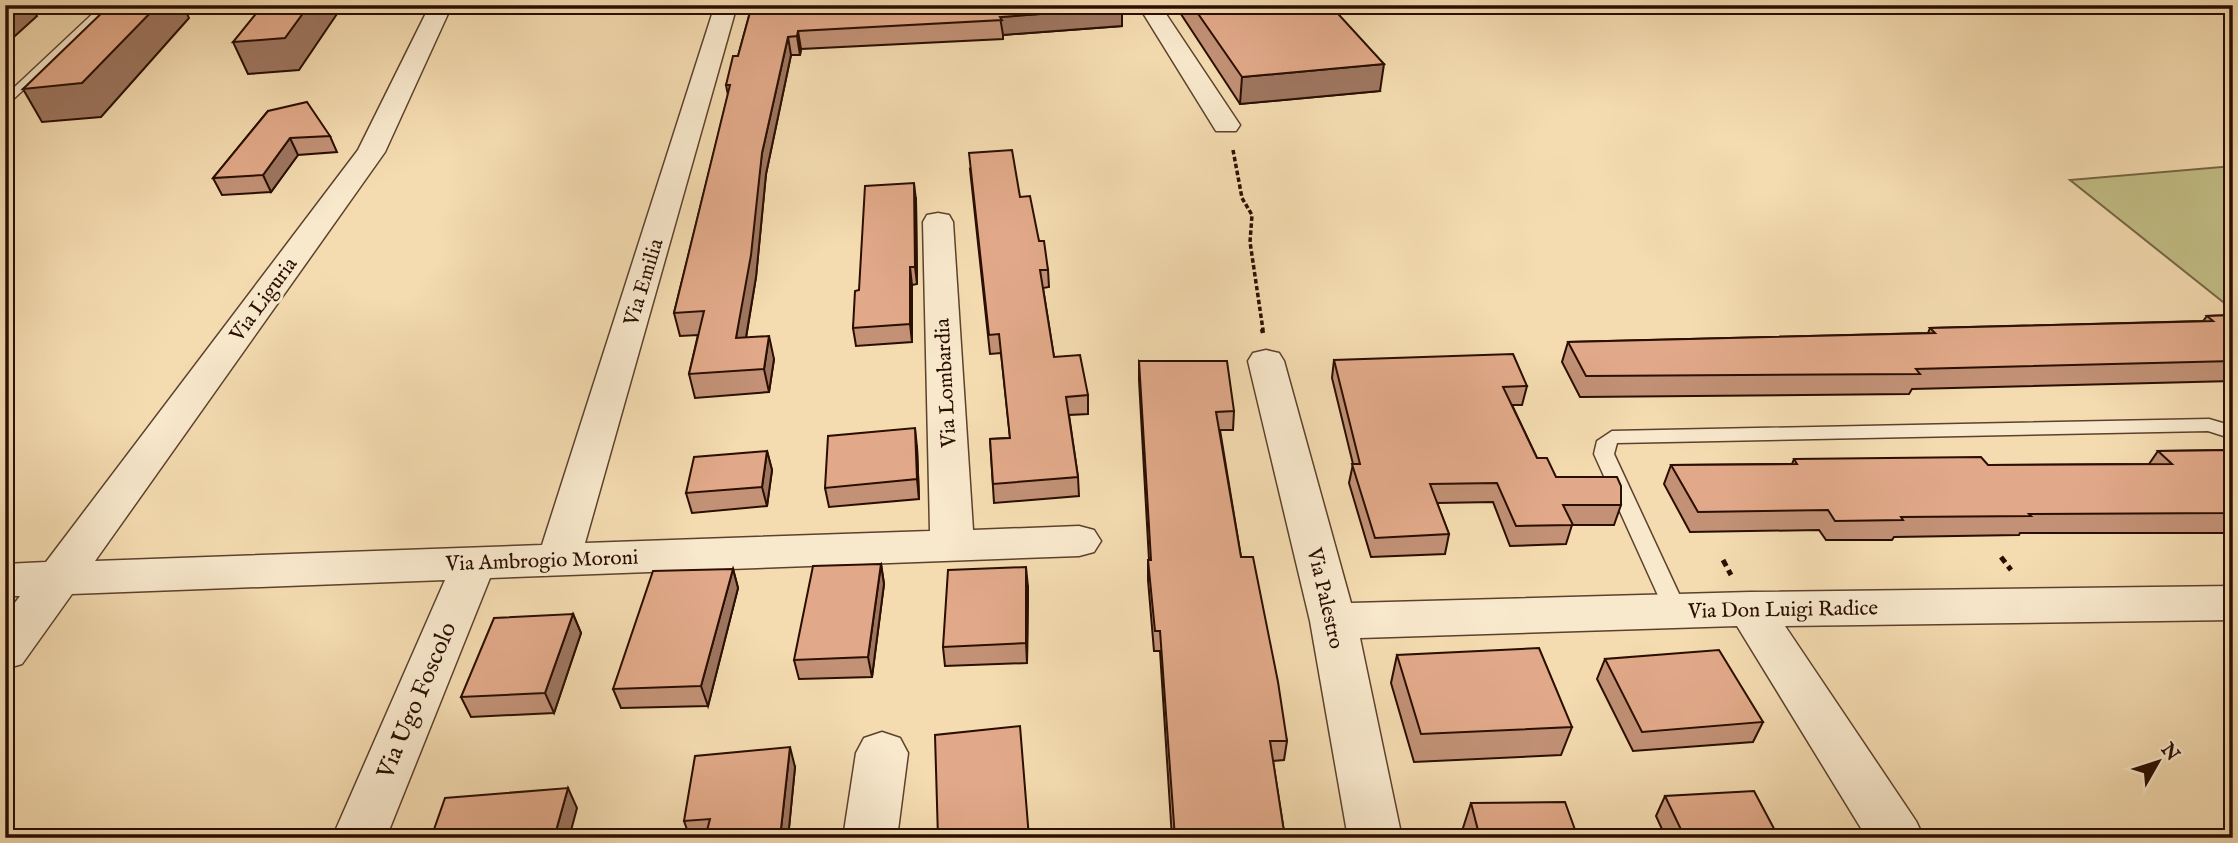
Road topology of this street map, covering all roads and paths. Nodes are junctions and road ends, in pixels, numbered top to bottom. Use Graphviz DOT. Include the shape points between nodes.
graph roads {
  1 [pos="109,5"];
  2 [pos="442,5"];
  3 [pos="726,5"];
  4 [pos="1149,5"];
  5 [pos="5,103"];
  6 [pos="1226,125"];
  7 [pos="937,222"];
  8 [pos="1266,362"];
  9 [pos="2233,433"];
  10 [pos="1079,541"];
  11 [pos="952,545"];
  12 [pos="559,559"];
  13 [pos="474,563"];
  14 [pos="59,578"];
  15 [pos="5,580"];
  16 [pos="2233,603"];
  17 [pos="1750,609"];
  18 [pos="1676,611"];
  19 [pos="1333,621"];
  20 [pos="5,651"];
  21 [pos="882,753"];
  22 [pos="359,838"];
  23 [pos="870,838"];
  24 [pos="1374,838"];
  25 [pos="1897,838"];
  1 -- 5 [label="lane"];
  2 -- 14 [label="street, Via Liguria" via="371,152"];
  3 -- 12 [label="street, Via Emilia"];
  4 -- 6 [label="street"];
  6 -- 8 [label="path" via="1242,198 1252,215 1250,242"];
  7 -- 11 [label="street, Via Lombardia"];
  8 -- 19 [label="street, Via Palestro"];
  9 -- 18 [label="lane" via="2209,425 1612,437 1604,445 1604,454"];
  10 -- 11 [label="street, Via Ambrogio Moroni"];
  11 -- 12 [label="street, Via Ambrogio Moroni"];
  12 -- 13 [label="street, Via Ambrogio Moroni"];
  13 -- 14 [label="street, Via Ambrogio Moroni"];
  13 -- 22 [label="street, Via Ugo Foscolo"];
  14 -- 15 [label="street, Via Ambrogio Moroni"];
  14 -- 20 [label="street, Via Liguria"];
  16 -- 17 [label="street, Via Don Luigi Radice"];
  17 -- 18 [label="street, Via Don Luigi Radice"];
  17 -- 25 [label="street"];
  18 -- 19 [label="street, Via Don Luigi Radice"];
  19 -- 24 [label="street, Via Palestro"];
  21 -- 23 [label="street"];
}
